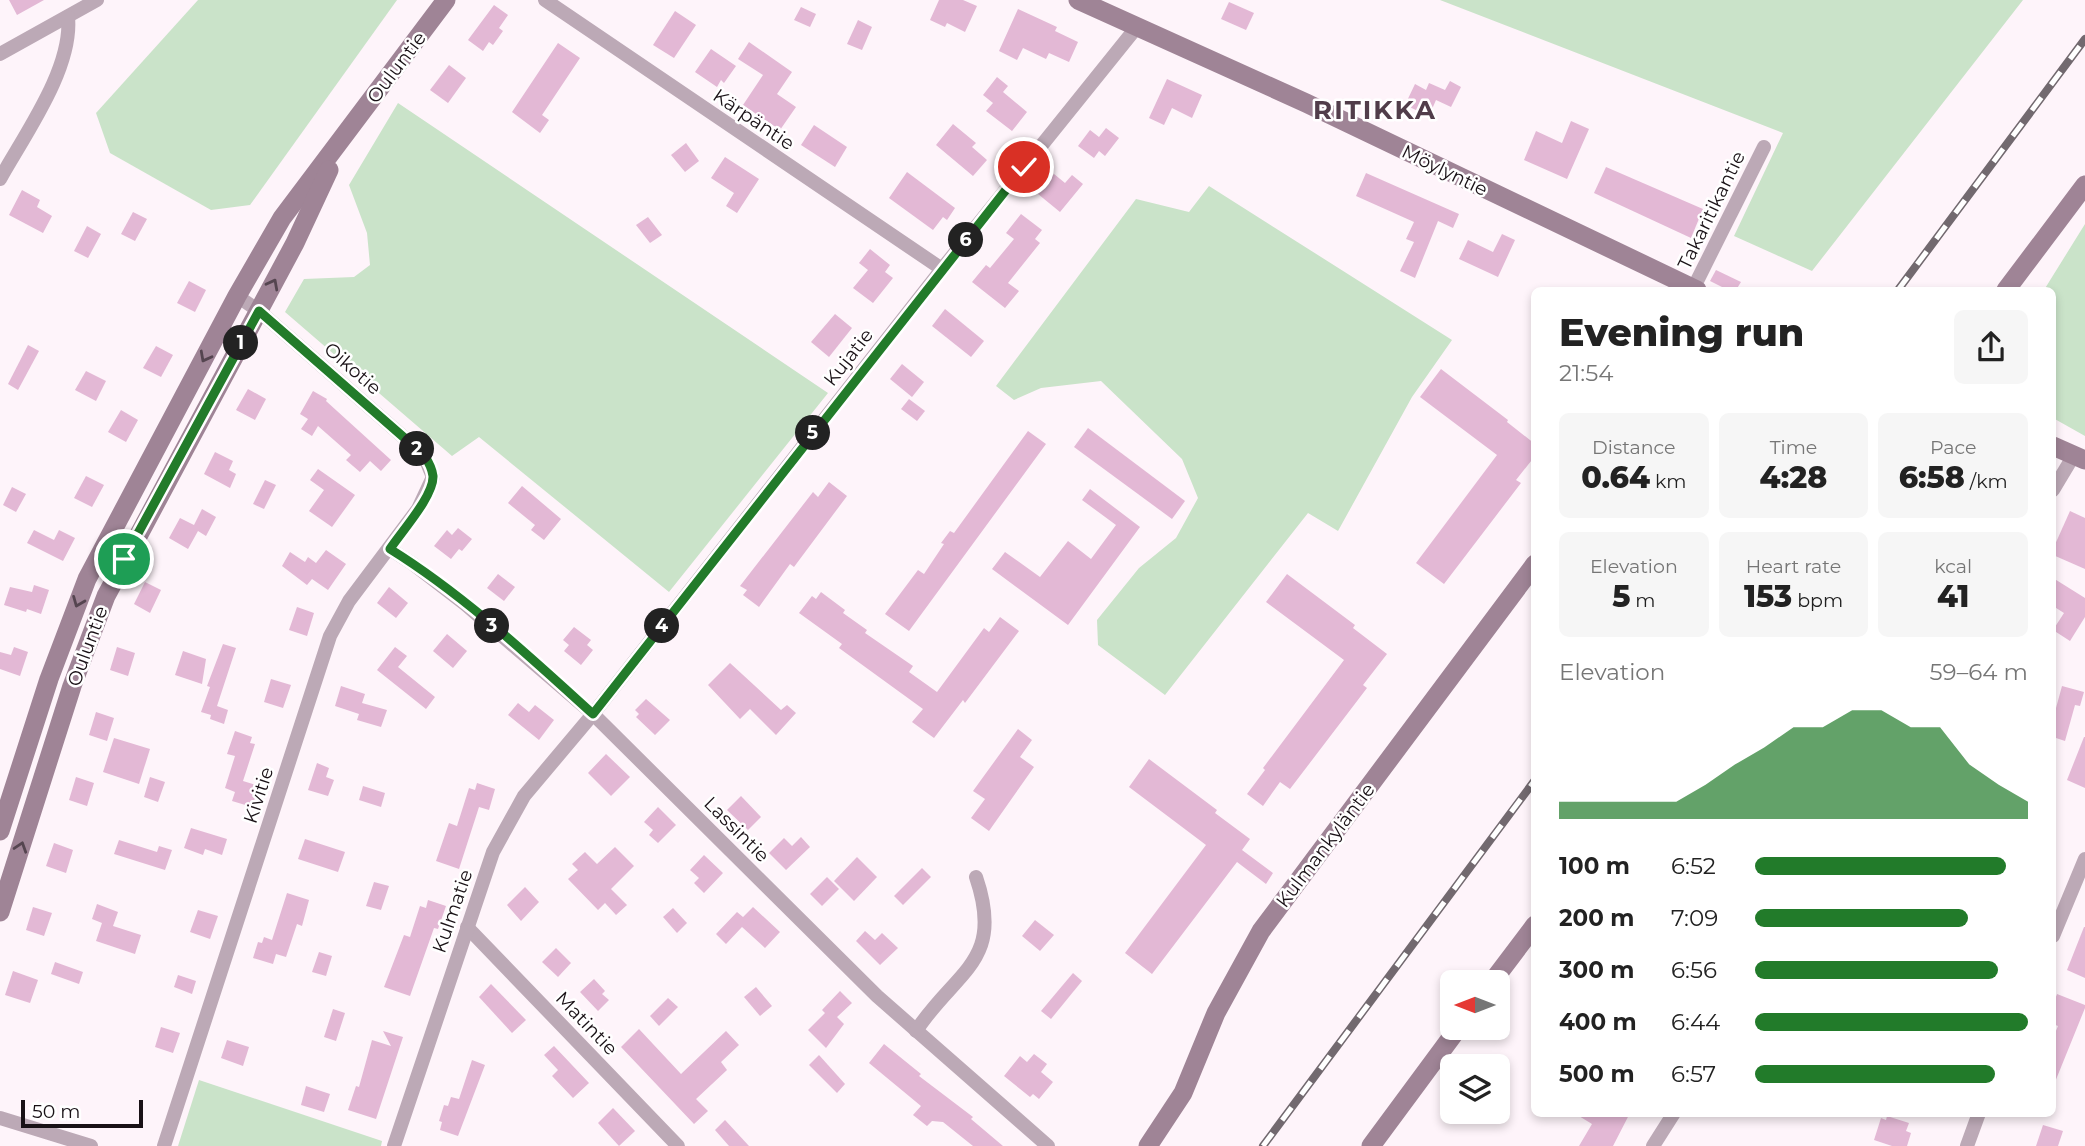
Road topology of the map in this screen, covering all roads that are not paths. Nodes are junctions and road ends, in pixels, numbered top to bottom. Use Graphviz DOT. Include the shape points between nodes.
graph roads {
  1 [pos="97,0"];
  2 [pos="446,0"];
  3 [pos="545,0"];
  4 [pos="1078,0"];
  5 [pos="68,17"];
  6 [pos="1136,28"];
  7 [pos="0,54"];
  8 [pos="345,134"];
  9 [pos="1763,147"];
  10 [pos="0,178"];
  11 [pos="2085,185"];
  12 [pos="942,269"];
  13 [pos="1688,287"];
  14 [pos="1695,287"];
  15 [pos="2008,287"];
  16 [pos="237,296"];
  17 [pos="259,311"];
  18 [pos="2056,447"];
  19 [pos="2079,457"];
  20 [pos="433,477"];
  21 [pos="2056,486"];
  22 [pos="390,549"];
  23 [pos="1531,569"];
  24 [pos="593,714"];
  25 [pos="0,831"];
  26 [pos="2085,859"];
  27 [pos="976,877"];
  28 [pos="0,912"];
  29 [pos="467,927"];
  30 [pos="2056,929"];
  31 [pos="1531,930"];
  32 [pos="1501,970"];
  33 [pos="916,1031"];
  34 [pos="1449,1040"];
  35 [pos="1671,1117"];
  36 [pos="1978,1117"];
  37 [pos="0,1118"];
  38 [pos="91,1146"];
  39 [pos="164,1146"];
  40 [pos="394,1146"];
  41 [pos="678,1146"];
  42 [pos="1048,1146"];
  43 [pos="1148,1146"];
  44 [pos="1371,1146"];
  45 [pos="1653,1146"];
  46 [pos="1967,1146"];
  1 -- 5 [label="street"];
  2 -- 8 [label="main road, Ouluntie"];
  3 -- 12 [label="street, Kärpäntie"];
  4 -- 6 [label="main road, Möylyntie"];
  5 -- 7 [label="street"];
  5 -- 10 [label="street" via="69,38 62,65"];
  6 -- 12 [label="street, Kujatie"];
  6 -- 13 [label="main road, Möylyntie" via="1306,103"];
  8 -- 16 [label="main road, Ouluntie" via="282,218"];
  17 -- 8 [label="main road, Ouluntie, one-way"];
  9 -- 14 [label="street, Takaritikantie"];
  11 -- 15 [label="main road"];
  12 -- 24 [label="street, Kujatie"];
  16 -- 17 [label="street, Oikotie"];
  16 -- 25 [label="main road, Ouluntie, one-way" via="87,579"];
  17 -- 20 [label="street, Oikotie" via="424,455"];
  28 -- 17 [label="main road, Ouluntie, one-way" via="72,686 106,596"];
  18 -- 19 [label="main road"];
  19 -- 21 [label="street"];
  20 -- 22 [label="street, Kivitie" via="418,509"];
  22 -- 24 [label="street, Lassintie" via="465,604"];
  22 -- 39 [label="street, Kivitie" via="349,601 330,636"];
  23 -- 43 [label="main road, Kulmankyläntie" via="1261,931 1216,1013 1183,1093"];
  24 -- 29 [label="street, Kulmatie" via="524,796 493,852"];
  24 -- 33 [label="street, Lassintie"];
  26 -- 30 [label="street"];
  27 -- 33 [label="street" via="987,918 979,953"];
  29 -- 40 [label="street, Kulmatie"];
  29 -- 41 [label="street, Matintie"];
  31 -- 32 [label="main road"];
  33 -- 42 [label="street, Lassintie"];
  34 -- 44 [label="main road"];
  35 -- 45 [label="street"];
  36 -- 46 [label="street"];
  37 -- 38 [label="street"];
}
